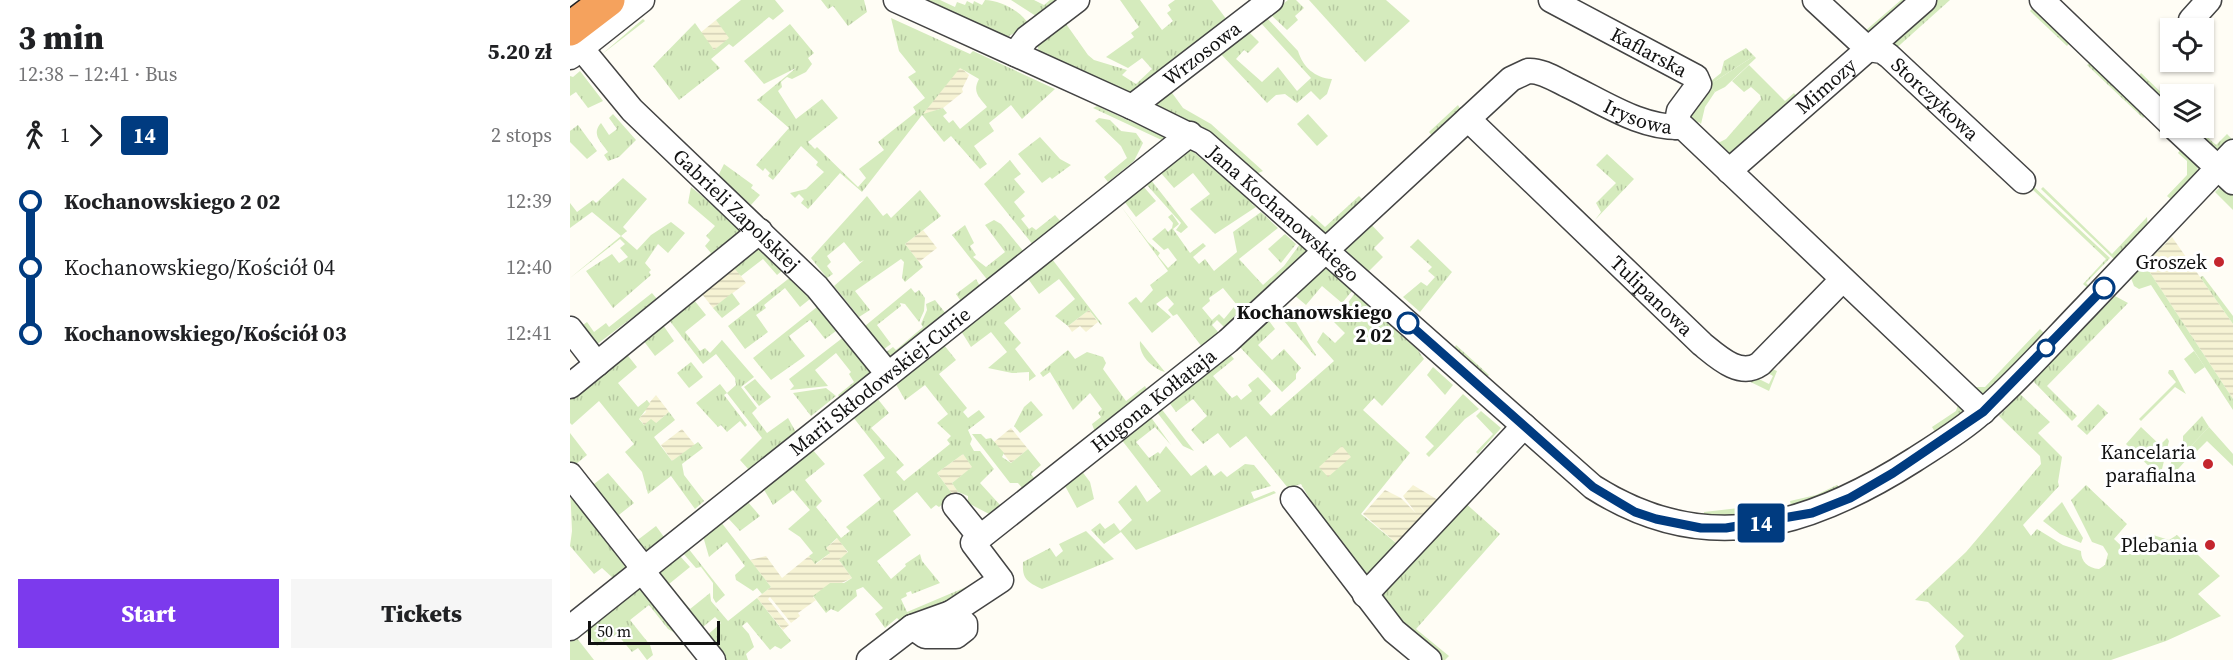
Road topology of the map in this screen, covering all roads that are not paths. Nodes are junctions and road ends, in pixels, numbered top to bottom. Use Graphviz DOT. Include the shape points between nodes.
graph roads {
  1 [pos="608,0"];
  2 [pos="642,0"];
  3 [pos="896,0"];
  4 [pos="1077,0"];
  5 [pos="1271,0"];
  6 [pos="1551,0"];
  7 [pos="1815,0"];
  8 [pos="1924,0"];
  9 [pos="2042,0"];
  10 [pos="2209,0"];
  11 [pos="2193,18"];
  12 [pos="574,45"];
  13 [pos="1868,49"];
  14 [pos="1015,54"];
  15 [pos="1132,107"];
  16 [pos="2160,113"];
  17 [pos="1468,119"];
  18 [pos="1676,127"];
  19 [pos="1190,134"];
  20 [pos="2188,138"];
  21 [pos="2228,168"];
  22 [pos="1729,171"];
  23 [pos="2023,181"];
  24 [pos="760,231"];
  25 [pos="1326,249"];
  26 [pos="1842,280"];
  27 [pos="570,329"];
  28 [pos="597,364"];
  29 [pos="888,374"];
  30 [pos="570,386"];
  31 [pos="1983,412"];
  32 [pos="1524,426"];
  33 [pos="570,475"];
  34 [pos="1293,500"];
  35 [pos="956,506"];
  36 [pos="977,540"];
  37 [pos="642,571"];
  38 [pos="1365,596"];
  39 [pos="570,628"];
  40 [pos="713,660"];
  41 [pos="869,660"];
  42 [pos="1429,660"];
  1 -- 12 [label="highway"];
  2 -- 12 [label="street"];
  3 -- 14 [label="street, Jana Kochanowskiego"];
  4 -- 14 [label="street" via="1027,38"];
  5 -- 15 [label="street, Wrzosowa"];
  6 -- 18 [label="street, Kaflarska" via="1696,77 1699,84 1679,111"];
  7 -- 13 [label="street, Storczykowa"];
  8 -- 13 [label="street, Mimozy"];
  9 -- 16 [label="street"];
  10 -- 11 [label="street"];
  12 -- 24 [label="street, Gabrieli Zapolskiej" via="632,110"];
  13 -- 22 [label="street, Mimozy"];
  13 -- 23 [label="street, Storczykowa" via="1889,56"];
  14 -- 15 [label="street, Jana Kochanowskiego"];
  15 -- 19 [label="street, Jana Kochanowskiego"];
  17 -- 18 [label="street, Irysowa" via="1517,75 1534,71 1638,120"];
  17 -- 25 [label="street, Irysowa"];
  17 -- 26 [label="street, Tulipanowa" via="1702,344 1739,369 1752,369 1760,364"];
  18 -- 22 [label="street, Irysowa" via="1683,127"];
  19 -- 25 [label="street, Jana Kochanowskiego" via="1215,150"];
  19 -- 29 [label="street, Marii Skłodowskiej-Curie"];
  20 -- 21 [label="street"];
  21 -- 31 [label="street, Jana Kochanowskiego"];
  22 -- 26 [label="street, Irysowa"];
  24 -- 28 [label="street"];
  24 -- 29 [label="street, Gabrieli Zapolskiej" via="817,287"];
  25 -- 32 [label="street, Jana Kochanowskiego"];
  25 -- 36 [label="street, Hugona Kołłątaja" via="1228,341"];
  26 -- 31 [label="street, Irysowa"];
  27 -- 28 [label="street"];
  28 -- 30 [label="street"];
  29 -- 37 [label="street, Marii Skłodowskiej-Curie"];
  31 -- 32 [label="street, Jana Kochanowskiego" via="1850,498 1812,513 1726,528 1677,524 1635,512 1593,487"];
  32 -- 38 [label="street"];
  33 -- 37 [label="street"];
  34 -- 38 [label="street"];
  35 -- 36 [label="street"];
  36 -- 41 [label="street" via="1001,580 951,613 912,627"];
  37 -- 39 [label="street, Marii Skłodowskiej-Curie"];
  37 -- 40 [label="street"];
  38 -- 42 [label="street" via="1394,630"];
}
